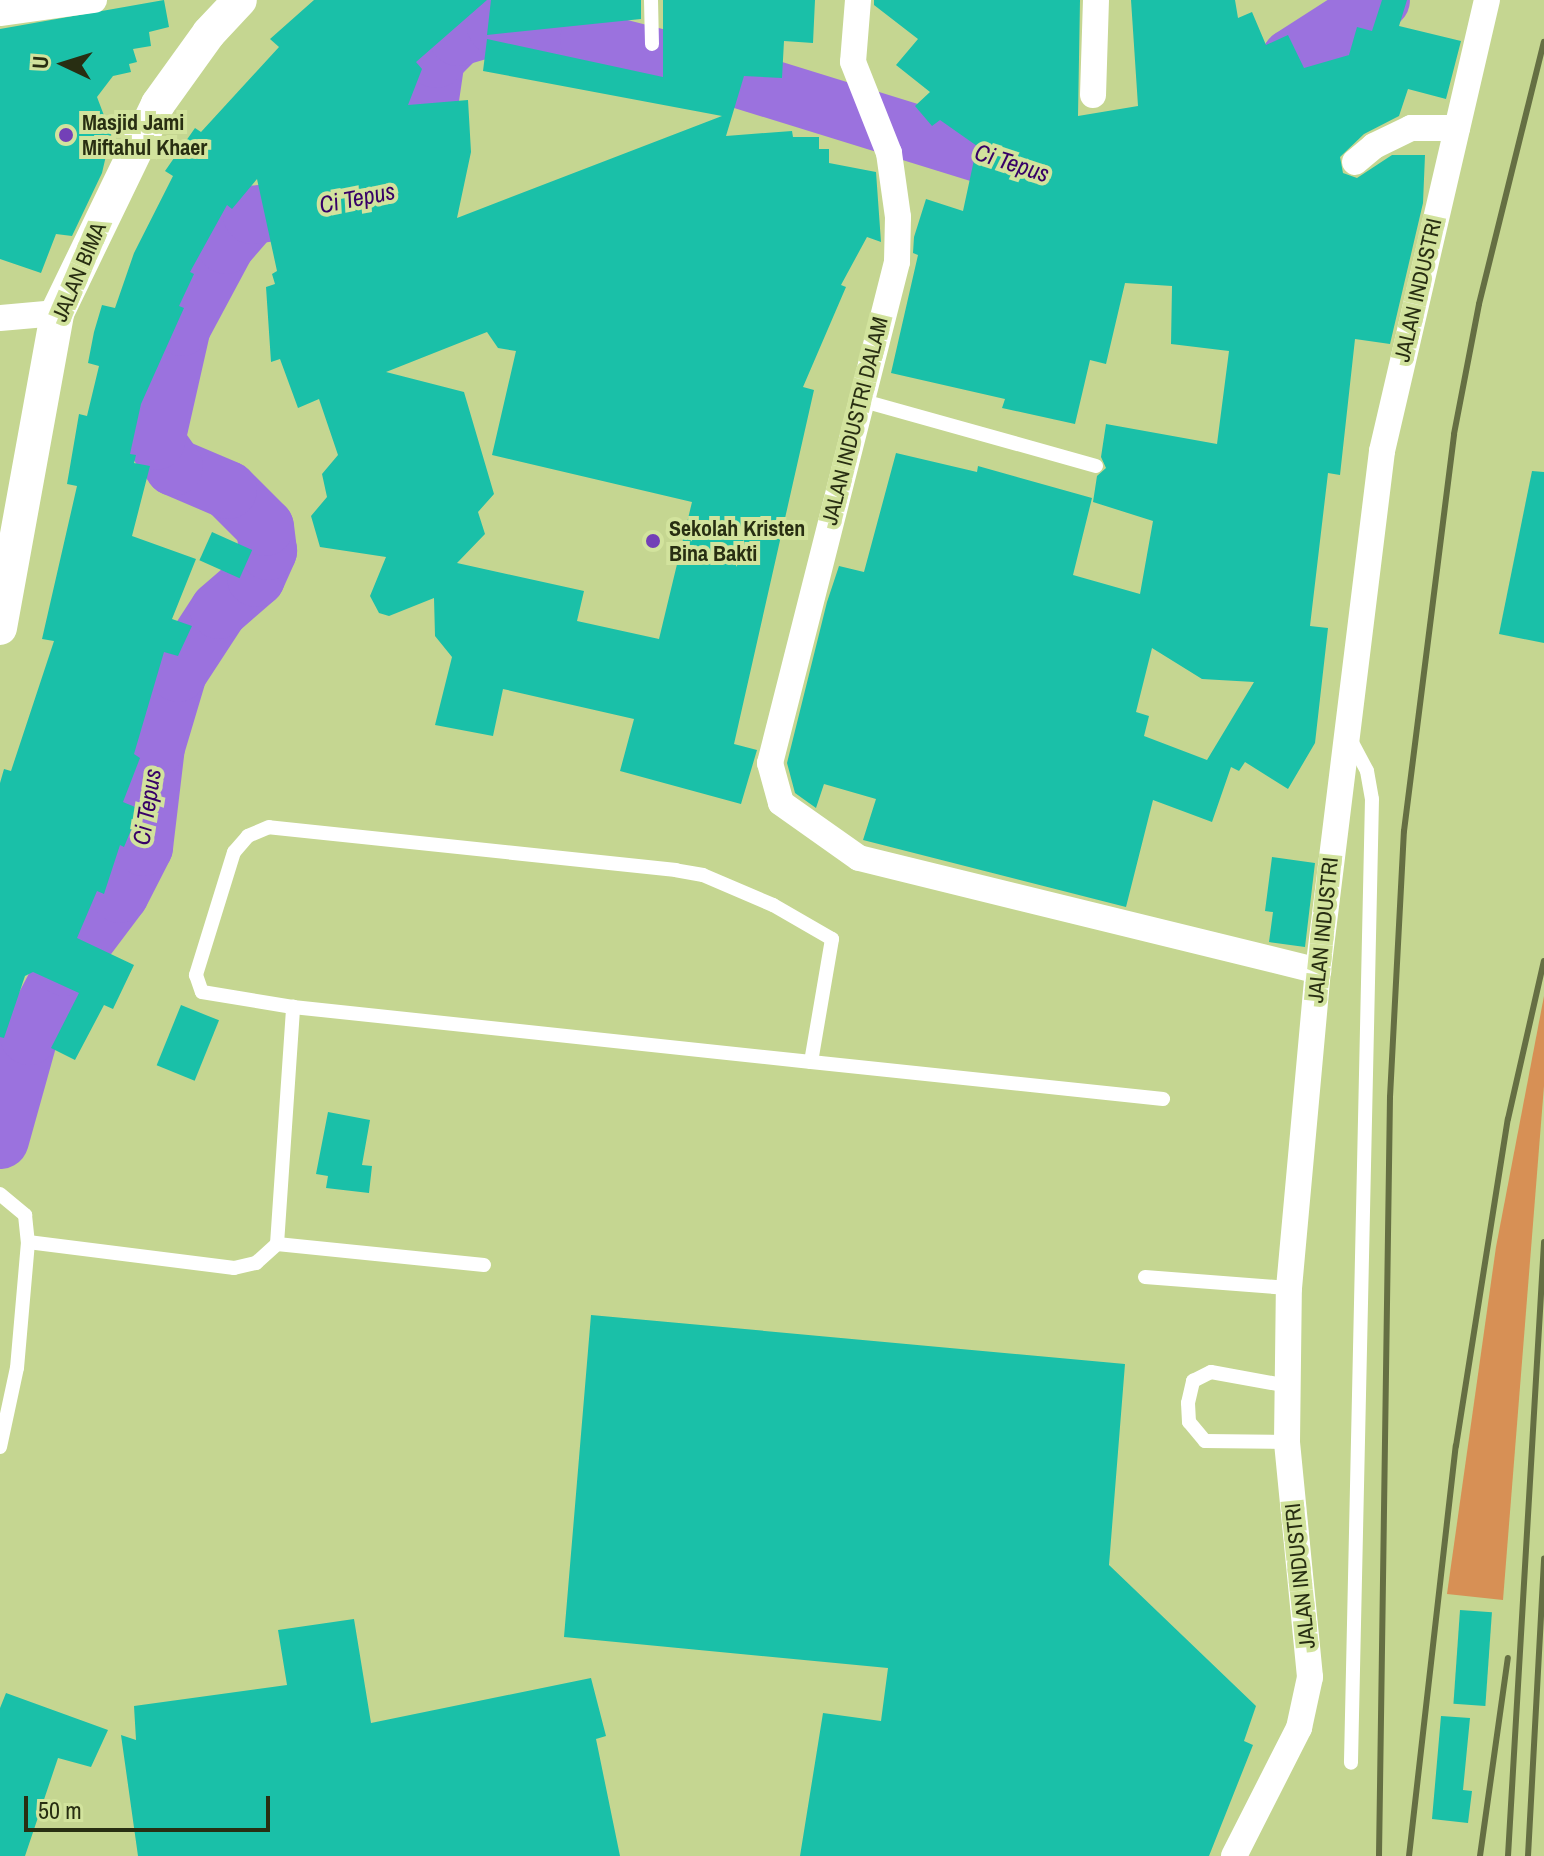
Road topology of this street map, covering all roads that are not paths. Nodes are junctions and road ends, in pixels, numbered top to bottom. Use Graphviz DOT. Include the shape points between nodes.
graph roads {
  1 [pos="94,0"];
  2 [pos="240,0"];
  3 [pos="651,0"];
  4 [pos="858,0"];
  5 [pos="1096,0"];
  6 [pos="1487,0"];
  7 [pos="0,13"];
  8 [pos="652,44"];
  9 [pos="1093,95"];
  10 [pos="1457,128"];
  11 [pos="1355,162"];
  12 [pos="57,313"];
  13 [pos="0,318"];
  14 [pos="860,400"];
  15 [pos="1096,466"];
  16 [pos="0,628"];
  17 [pos="1345,729"];
  18 [pos="1318,971"];
  19 [pos="293,1007"];
  20 [pos="811,1062"];
  21 [pos="1163,1099"];
  22 [pos="5,1197"];
  23 [pos="28,1242"];
  24 [pos="277,1244"];
  25 [pos="484,1265"];
  26 [pos="1145,1277"];
  27 [pos="1289,1288"];
  28 [pos="1288,1386"];
  29 [pos="1287,1442"];
  30 [pos="0,1447"];
  31 [pos="1351,1763"];
  32 [pos="1234,1856"];
  1 -- 7 [label="street"];
  2 -- 12 [label="street, JALAN BIMA" via="158,104"];
  3 -- 8 [label="lane"];
  4 -- 14 [label="street, JALAN INDUSTRI DALAM" via="853,62 889,153 898,217 897,262"];
  5 -- 9 [label="street"];
  6 -- 10 [label="street, JALAN INDUSTRI"];
  10 -- 11 [label="street" via="1411,128"];
  10 -- 17 [label="street, JALAN INDUSTRI" via="1382,451"];
  12 -- 13 [label="street"];
  12 -- 16 [label="street, JALAN BIMA"];
  14 -- 15 [label="lane"];
  14 -- 18 [label="street, JALAN INDUSTRI DALAM" via="770,763 781,803 859,858"];
  17 -- 18 [label="street, JALAN INDUSTRI"];
  17 -- 31 [label="lane" via="1367,771 1372,799"];
  18 -- 27 [label="street, JALAN INDUSTRI"];
  19 -- 20 [label="lane"];
  19 -- 20 [label="lane" via="202,992 196,975 234,852 248,836 269,827 676,870 717,881 832,939"];
  19 -- 24 [label="lane"];
  20 -- 21 [label="lane"];
  22 -- 23 [label="lane" via="25,1215"];
  23 -- 24 [label="lane" via="234,1268 256,1263"];
  23 -- 30 [label="lane" via="17,1368"];
  24 -- 25 [label="lane"];
  26 -- 27 [label="lane"];
  27 -- 28 [label="street, JALAN INDUSTRI"];
  28 -- 29 [label="street, JALAN INDUSTRI"];
  28 -- 29 [label="lane" via="1211,1372 1193,1381 1188,1403 1189,1422 1205,1441"];
  29 -- 32 [label="street, JALAN INDUSTRI" via="1310,1677 1299,1728"];
}
